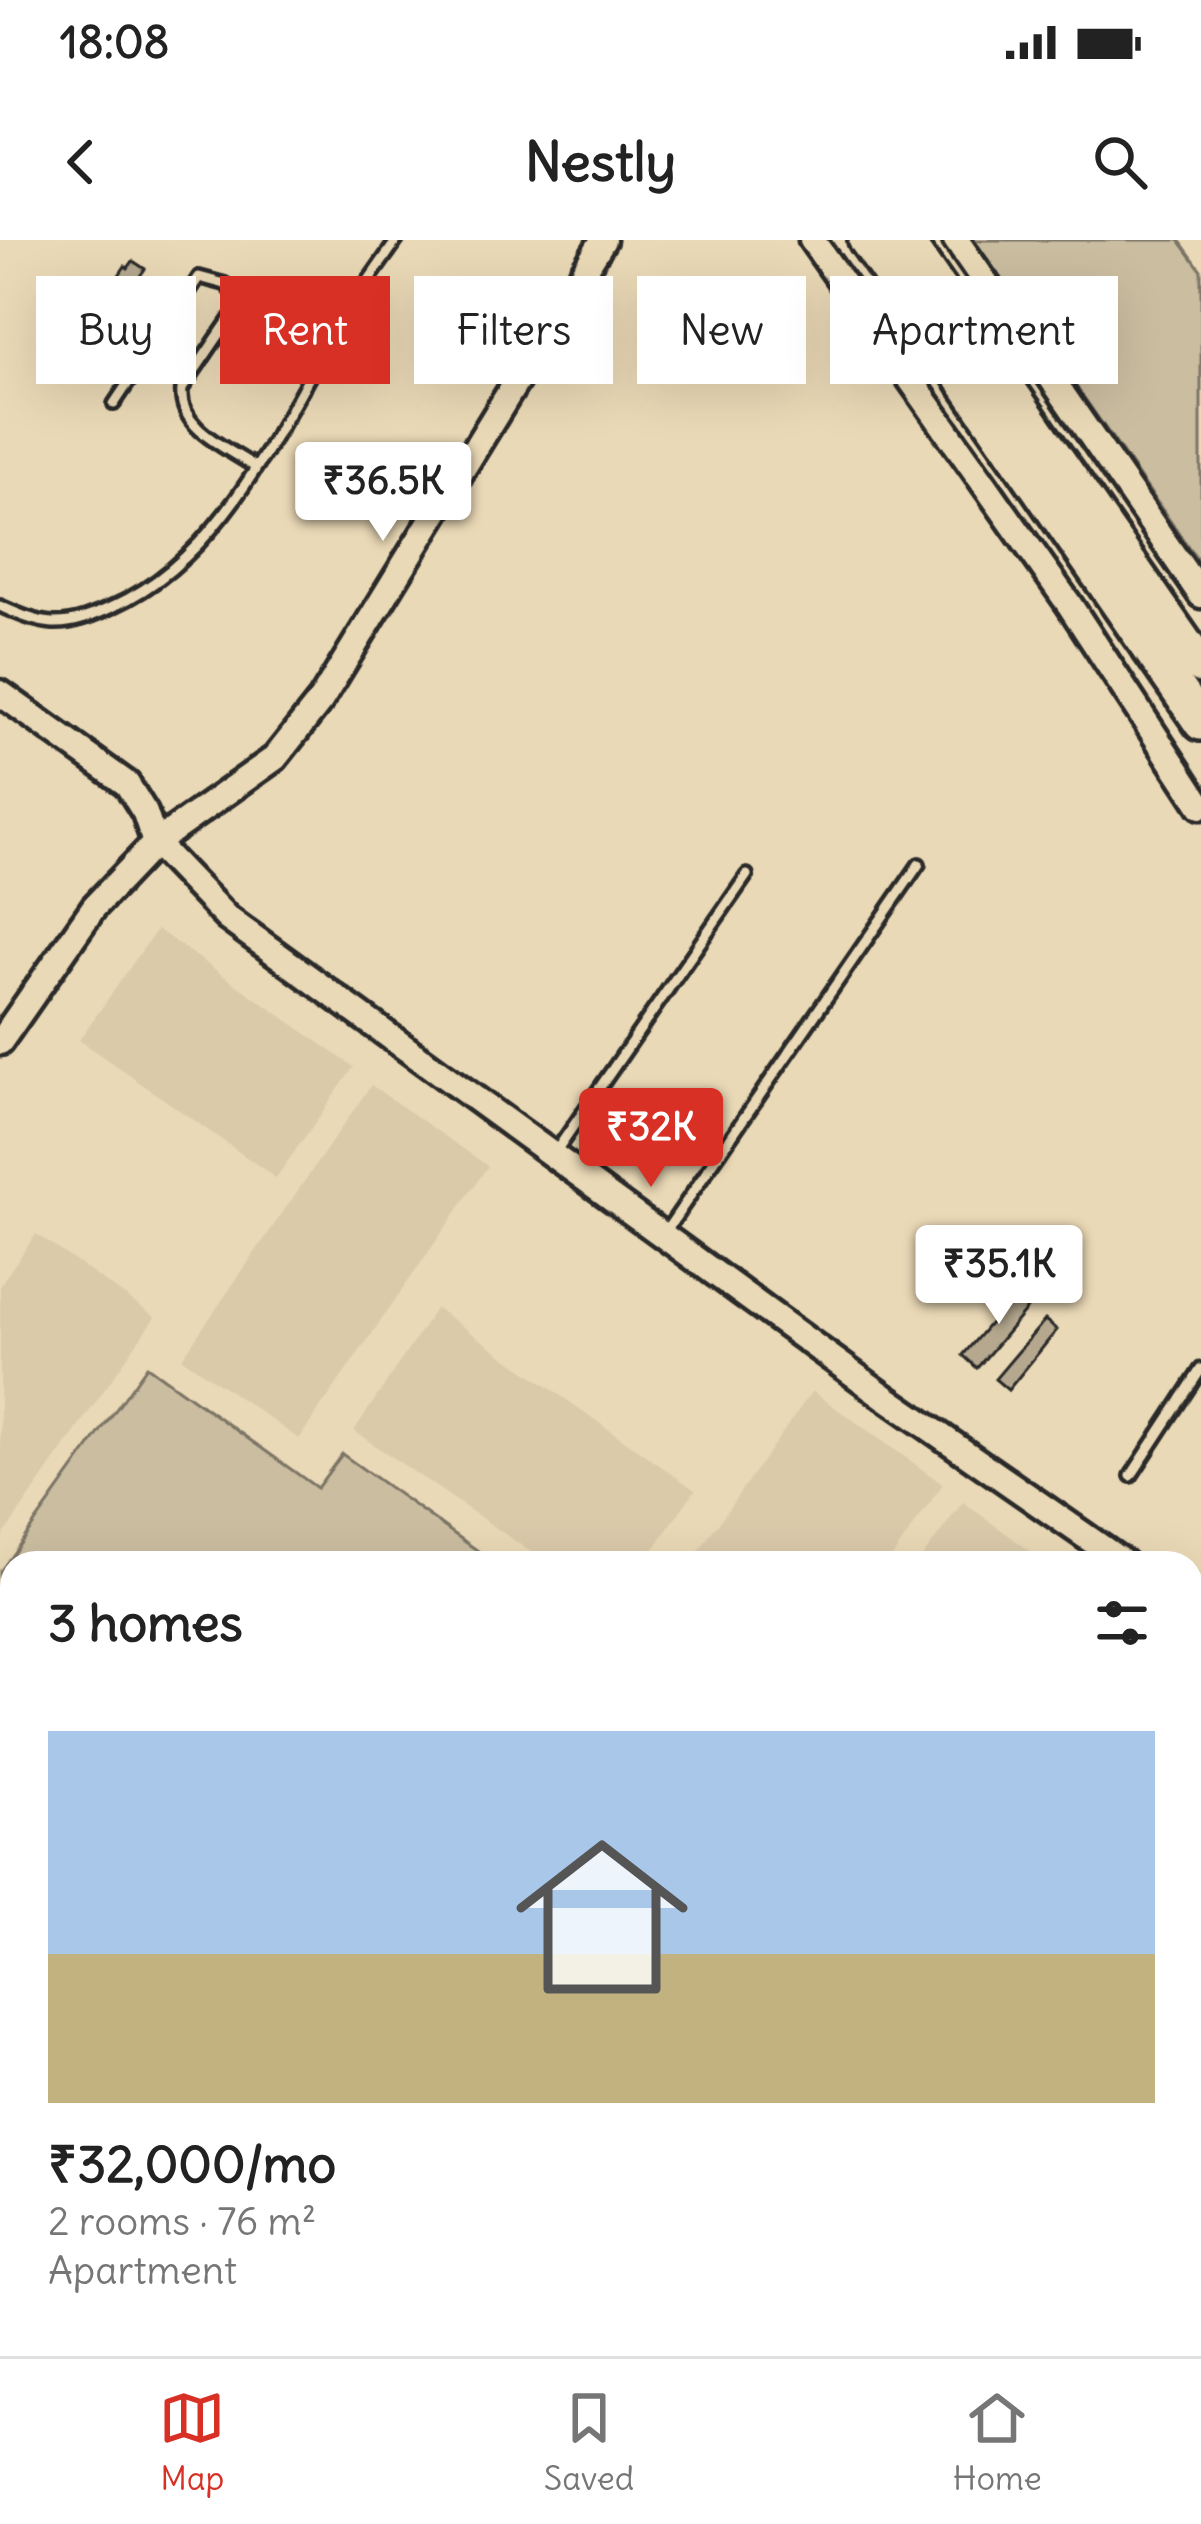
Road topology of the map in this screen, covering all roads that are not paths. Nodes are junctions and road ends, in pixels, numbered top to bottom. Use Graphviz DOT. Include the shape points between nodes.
graph roads {
  1 [pos="397,240"];
  2 [pos="603,240"];
  3 [pos="812,240"];
  4 [pos="866,240"];
  5 [pos="905,240"];
  6 [pos="956,240"];
  7 [pos="114,404"];
  8 [pos="255,467"];
  9 [pos="1201,595"];
  10 [pos="0,607"];
  11 [pos="1201,666"];
  12 [pos="0,693"];
  13 [pos="1201,723"];
  14 [pos="1201,806"];
  15 [pos="154,843"];
  16 [pos="919,864"];
  17 [pos="747,875"];
  18 [pos="0,1042"];
  19 [pos="553,1156"];
  20 [pos="663,1236"];
  21 [pos="1201,1369"];
  22 [pos="1131,1477"];
  23 [pos="1107,1551"];
  1 -- 8 [label="lane"];
  2 -- 15 [label="street" via="321,700 275,758"];
  3 -- 14 [label="street"];
  4 -- 13 [label="highway"];
  5 -- 11 [label="highway"];
  6 -- 9 [label="street"];
  7 -- 8 [label="lane" via="199,277 225,284 242,301 182,389 180,406 189,422"];
  8 -- 10 [label="lane" via="185,557 128,600 53,623"];
  12 -- 15 [label="street" via="127,784"];
  15 -- 18 [label="street" via="94,907"];
  15 -- 19 [label="street" via="226,918"];
  16 -- 20 [label="lane"];
  17 -- 19 [label="lane"];
  19 -- 20 [label="street"];
  20 -- 23 [label="street"];
  21 -- 22 [label="lane"];
}
